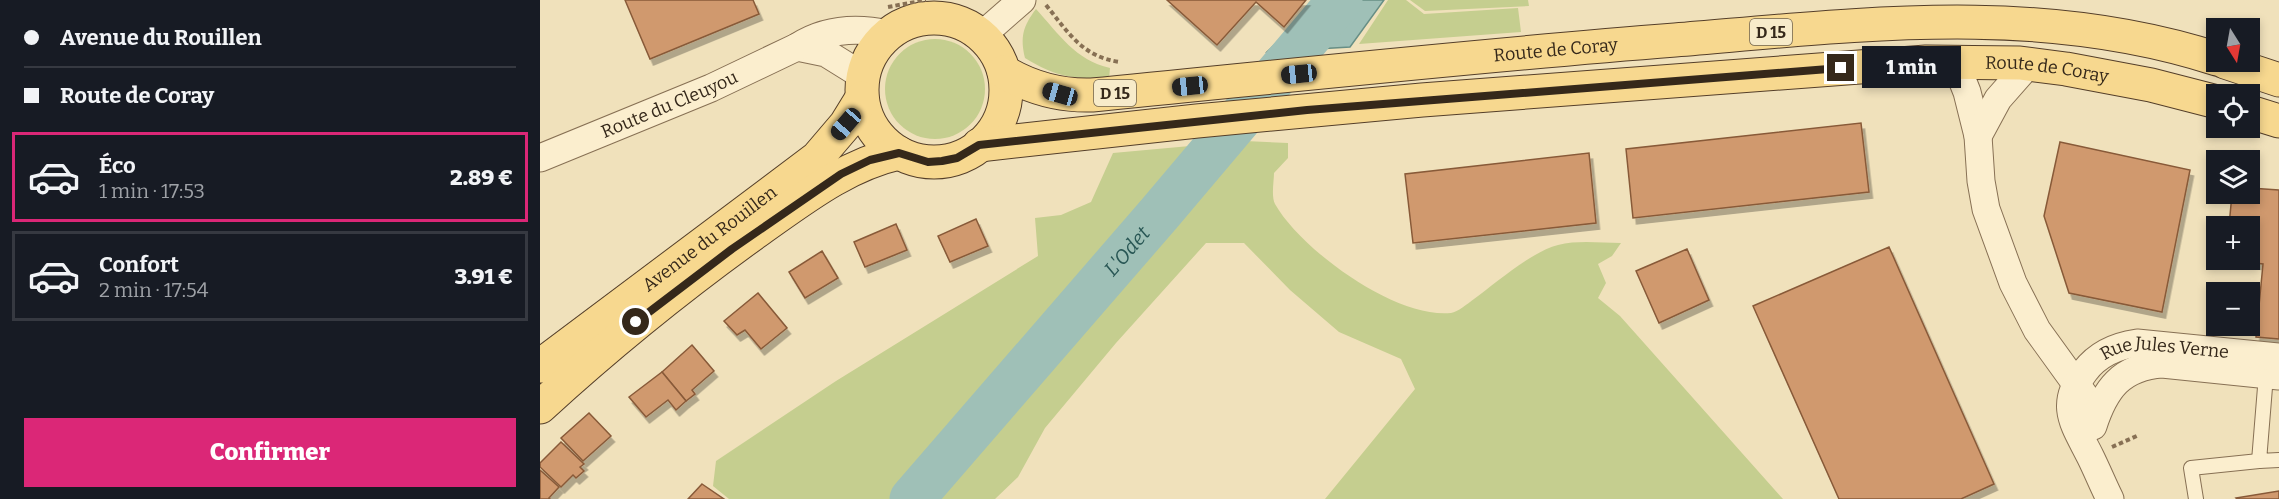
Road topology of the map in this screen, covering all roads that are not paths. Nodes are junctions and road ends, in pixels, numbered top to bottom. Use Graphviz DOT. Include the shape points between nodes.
graph roads {
  1 [pos="1022,0"];
  2 [pos="888,34"];
  3 [pos="981,36"];
  4 [pos="796,47"];
  5 [pos="2206,56"];
  6 [pos="1955,62"];
  7 [pos="2028,65"];
  8 [pos="1004,72"];
  9 [pos="2255,72"];
  10 [pos="2279,80"];
  11 [pos="863,87"];
  12 [pos="2206,99"];
  13 [pos="2260,115"];
  14 [pos="2279,121"];
  15 [pos="1978,136"];
  16 [pos="979,145"];
  17 [pos="899,153"];
  18 [pos="540,158"];
  19 [pos="540,366"];
  20 [pos="2273,366"];
  21 [pos="2073,392"];
  22 [pos="540,407"];
  23 [pos="2097,413"];
  24 [pos="2089,454"];
  25 [pos="2279,460"];
  26 [pos="2259,461"];
  27 [pos="2110,499"];
  28 [pos="2196,499"];
  1 -- 3 [label="street"];
  2 -- 3 [label="main road" via="918,20 934,18 966,26"];
  2 -- 4 [label="street, Route du Cleuyou" via="856,29 810,39"];
  2 -- 11 [label="main road" via="868,60"];
  3 -- 8 [label="main road" via="995,51"];
  4 -- 11 [label="street" via="826,53"];
  4 -- 18 [label="street, Route du Cleuyou" via="700,93"];
  5 -- 8 [label="main road, Route de Coray / D 15" via="2141,39 2050,25 1948,21 1680,39 1075,96 1046,90"];
  6 -- 7 [label="main road, Route de Coray / D 15"];
  6 -- 15 [label="street"];
  6 -- 16 [label="main road, Route de Coray / D 15" via="1819,69 1284,112"];
  7 -- 12 [label="main road, Route de Coray / D 15" via="2104,76"];
  7 -- 15 [label="street" via="1998,99"];
  8 -- 16 [label="main road" via="1005,103 1000,118"];
  9 -- 10 [label="main road"];
  11 -- 17 [label="main road" via="866,115 874,130"];
  11 -- 19 [label="main road, Avenue du Rouillen" via="846,124 817,158"];
  13 -- 14 [label="main road"];
  15 -- 21 [label="street" via="1981,181 1989,218 2013,283"];
  16 -- 17 [label="main road" via="957,158 942,161 928,162"];
  17 -- 22 [label="main road, Avenue du Rouillen" via="870,160 841,174 795,205 636,322"];
  20 -- 21 [label="street, Rue Jules Verne" via="2137,343 2097,357"];
  20 -- 23 [label="street, Rue Jules Verne" via="2148,365 2115,383"];
  20 -- 26 [label="lane"];
  21 -- 23 [label="street"];
  21 -- 24 [label="street" via="2070,415"];
  23 -- 24 [label="street, Rue Jules Verne"];
  24 -- 27 [label="street"];
  25 -- 26 [label="lane"];
  26 -- 28 [label="lane" via="2191,468"];
}
